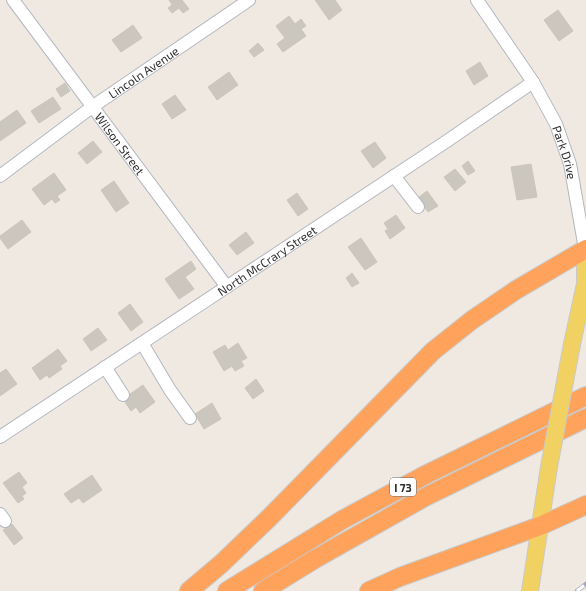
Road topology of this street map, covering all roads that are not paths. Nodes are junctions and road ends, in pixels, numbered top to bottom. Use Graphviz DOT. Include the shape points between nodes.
graph roads {
  1 [pos="13,0"];
  2 [pos="249,0"];
  3 [pos="477,0"];
  4 [pos="533,82"];
  5 [pos="92,107"];
  6 [pos="0,176"];
  7 [pos="394,176"];
  8 [pos="418,207"];
  9 [pos="586,249"];
  10 [pos="227,286"];
  11 [pos="142,343"];
  12 [pos="105,367"];
  13 [pos="123,395"];
  14 [pos="586,396"];
  15 [pos="190,418"];
  16 [pos="586,418"];
  17 [pos="0,438"];
  18 [pos="586,505"];
  19 [pos="540,526"];
  20 [pos="190,591"];
  21 [pos="227,591"];
  22 [pos="263,591"];
  23 [pos="369,591"];
  24 [pos="530,591"];
  1 -- 5 [label="street, Wilson Street"];
  2 -- 5 [label="street, Lincoln Avenue"];
  3 -- 4 [label="street, Park Drive"];
  4 -- 7 [label="street, North McCrary Street"];
  4 -- 9 [label="street, Park Drive" via="556,124 570,164"];
  5 -- 6 [label="street, Lincoln Avenue"];
  5 -- 10 [label="street, Wilson Street"];
  7 -- 8 [label="street"];
  7 -- 10 [label="street, North McCrary Street"];
  9 -- 19 [label="main road, Park Drive, bridge" via="585,284"];
  9 -- 20 [label="highway" via="516,290 433,351 270,516"];
  10 -- 11 [label="street, North McCrary Street"];
  11 -- 12 [label="street, North McCrary Street"];
  11 -- 15 [label="street"];
  12 -- 13 [label="street"];
  12 -- 17 [label="street, North McCrary Street"];
  14 -- 21 [label="highway, I 73" via="425,475 342,520"];
  16 -- 22 [label="highway, I 73" via="425,497"];
  18 -- 19 [label="highway"];
  19 -- 23 [label="highway" via="400,577"];
  19 -- 24 [label="main road, Park Drive"];
}
